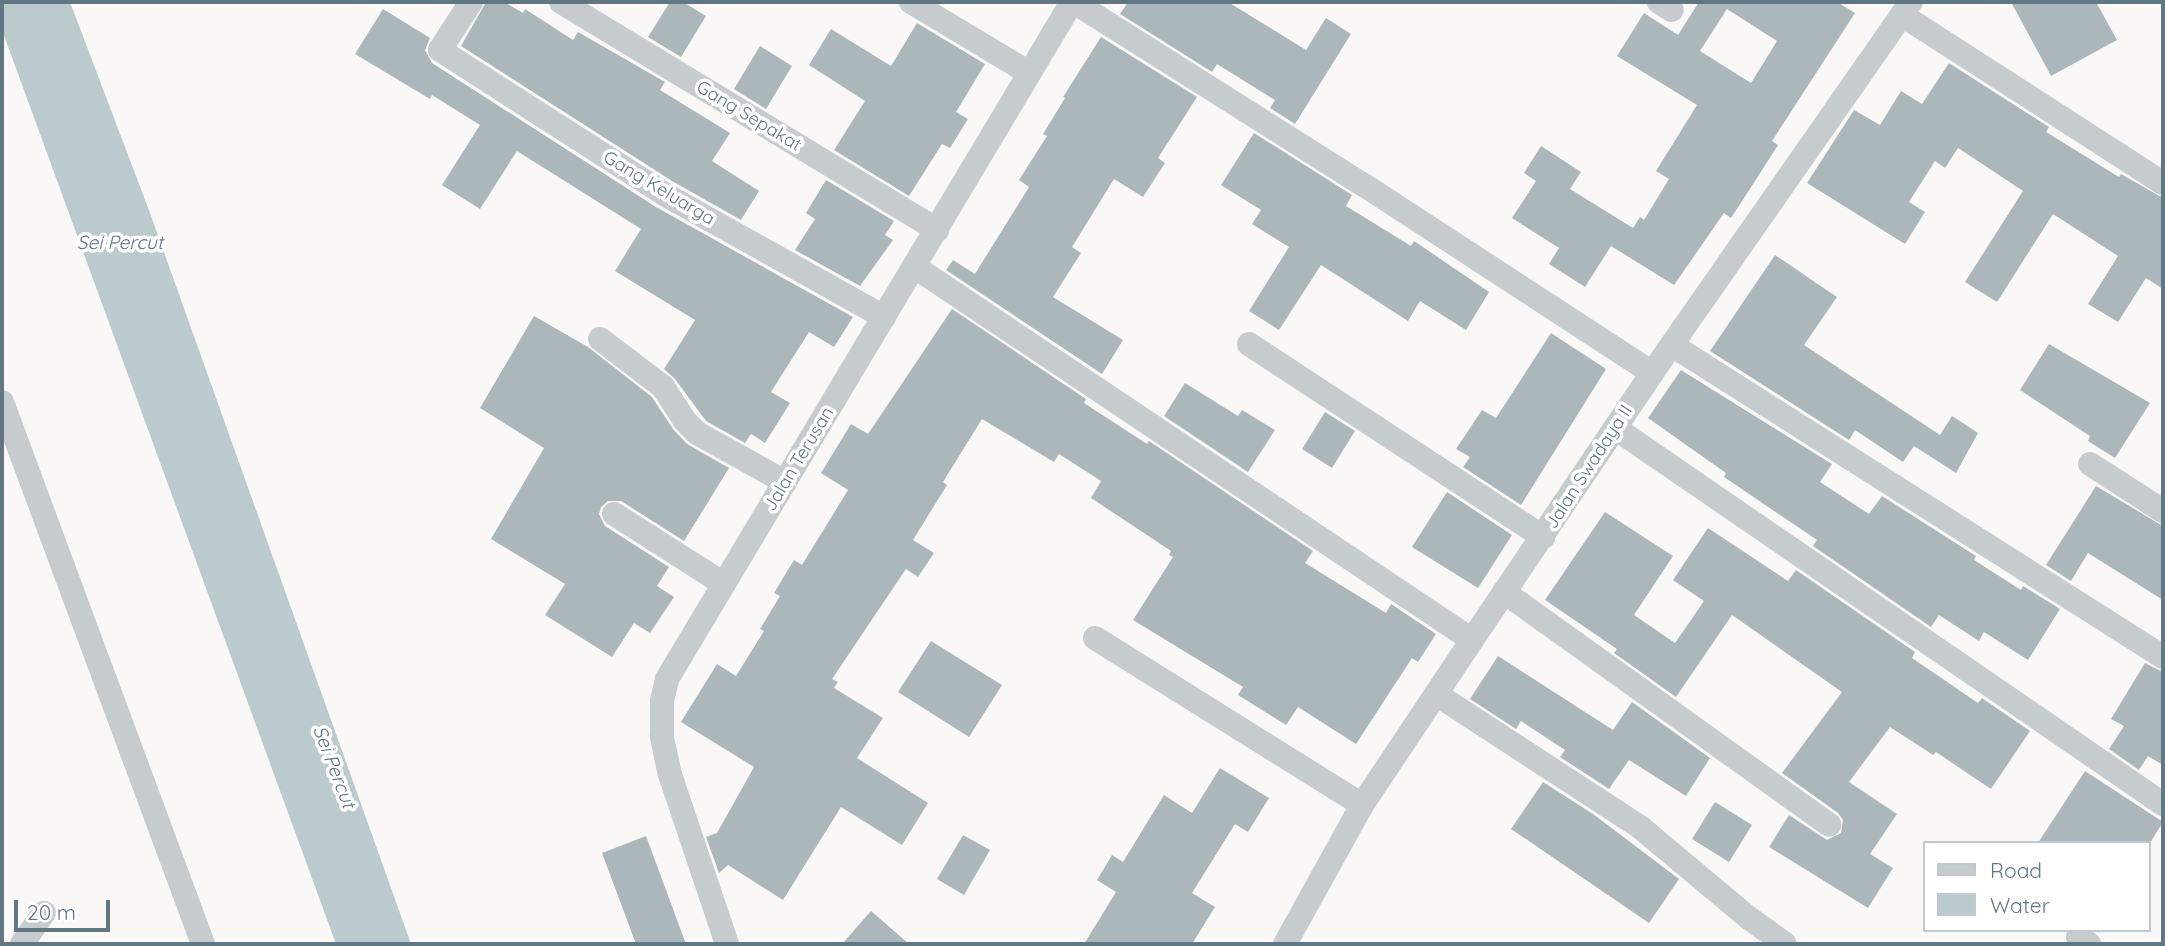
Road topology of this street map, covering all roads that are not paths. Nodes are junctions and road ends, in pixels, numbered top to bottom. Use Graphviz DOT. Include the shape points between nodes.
graph roads {
  1 [pos="471,2"];
  2 [pos="561,2"];
  3 [pos="911,2"];
  4 [pos="1073,2"];
  5 [pos="1906,8"];
  6 [pos="1029,74"];
  7 [pos="2163,183"];
  8 [pos="937,230"];
  9 [pos="915,267"];
  10 [pos="884,317"];
  11 [pos="600,339"];
  12 [pos="1249,344"];
  13 [pos="1672,345"];
  14 [pos="1652,373"];
  15 [pos="2,401"];
  16 [pos="1615,428"];
  17 [pos="2091,464"];
  18 [pos="785,482"];
  19 [pos="2163,511"];
  20 [pos="614,514"];
  21 [pos="1543,537"];
  22 [pos="724,584"];
  23 [pos="1504,592"];
  24 [pos="1095,638"];
  25 [pos="1472,640"];
  26 [pos="2163,657"];
  27 [pos="1436,694"];
  28 [pos="2163,804"];
  29 [pos="1363,805"];
  30 [pos="1829,825"];
  31 [pos="44,913"];
  32 [pos="22,944"];
  33 [pos="203,944"];
  34 [pos="727,944"];
  35 [pos="1285,944"];
  36 [pos="1784,944"];
  1 -- 10 [label="street, Gang Keluarga" via="440,50 664,194"];
  2 -- 8 [label="street, Gang Sepakat"];
  3 -- 6 [label="street"];
  4 -- 6 [label="street, Jalan Terusan"];
  4 -- 14 [label="street"];
  5 -- 7 [label="street"];
  5 -- 13 [label="street, Jalan Swadaya II"];
  6 -- 8 [label="street, Jalan Terusan"];
  8 -- 9 [label="street, Jalan Terusan"];
  9 -- 10 [label="street, Jalan Terusan"];
  9 -- 25 [label="street"];
  10 -- 18 [label="street, Jalan Terusan"];
  11 -- 18 [label="street" via="663,387 697,433"];
  12 -- 21 [label="street"];
  13 -- 14 [label="street, Jalan Swadaya II"];
  13 -- 26 [label="street"];
  14 -- 16 [label="street, Jalan Swadaya II"];
  15 -- 33 [label="street"];
  16 -- 21 [label="street, Jalan Swadaya II"];
  16 -- 28 [label="street"];
  17 -- 19 [label="street"];
  18 -- 22 [label="street, Jalan Terusan"];
  20 -- 22 [label="street"];
  21 -- 23 [label="street, Jalan Swadaya II"];
  22 -- 34 [label="street, Jalan Terusan" via="667,679 662,736 670,775"];
  23 -- 25 [label="street, Jalan Swadaya II"];
  23 -- 30 [label="street"];
  24 -- 29 [label="street"];
  25 -- 27 [label="street, Jalan Swadaya II"];
  27 -- 29 [label="street, Jalan Swadaya II"];
  27 -- 36 [label="street" via="1640,827"];
  29 -- 35 [label="street, Jalan Swadaya II"];
  31 -- 32 [label="street"];
}
